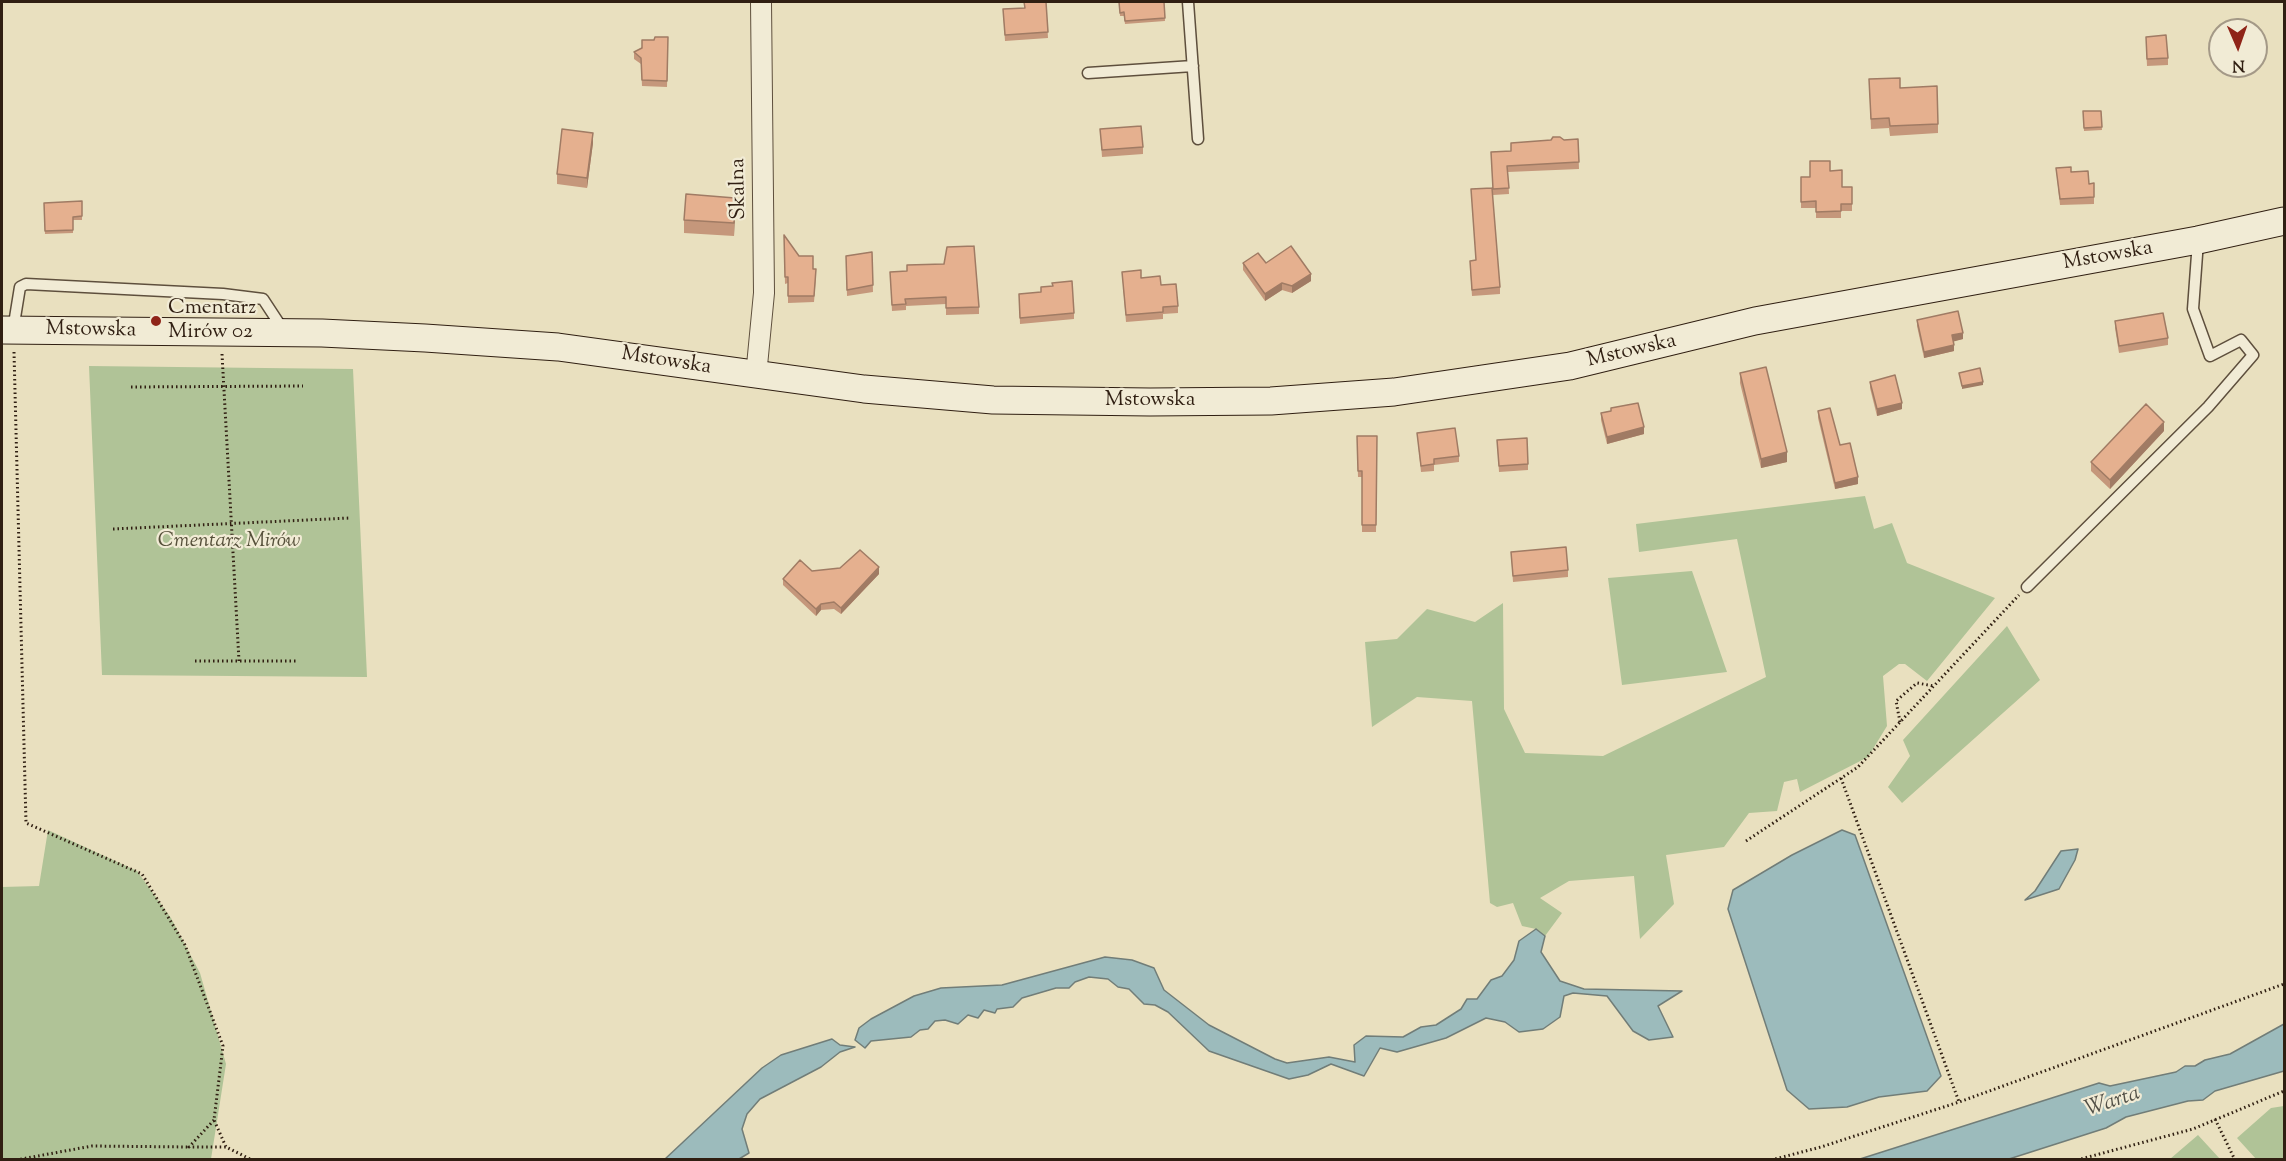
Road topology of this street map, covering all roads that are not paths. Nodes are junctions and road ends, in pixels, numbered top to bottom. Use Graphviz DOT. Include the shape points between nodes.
graph roads {
  1 [pos="761,2"];
  2 [pos="1188,2"];
  3 [pos="1193,66"];
  4 [pos="1088,73"];
  5 [pos="1198,140"];
  6 [pos="2284,221"];
  7 [pos="2198,240"];
  8 [pos="7,330"];
  9 [pos="285,333"];
  10 [pos="756,376"];
  11 [pos="2027,587"];
  1 -- 10 [label="street, Skalna" via="764,293"];
  2 -- 3 [label="lane"];
  3 -- 4 [label="lane"];
  3 -- 5 [label="lane"];
  6 -- 7 [label="street, Mstowska"];
  7 -- 10 [label="street, Mstowska" via="1755,321 1570,366 1394,392 1271,400 993,400"];
  7 -- 11 [label="lane" via="2193,309 2210,356 2241,340 2253,355 2208,406"];
  8 -- 9 [label="street, Mstowska"];
  8 -- 9 [label="lane" via="20,287 26,284 263,299"];
  9 -- 10 [label="street, Mstowska" via="558,347"];
}
